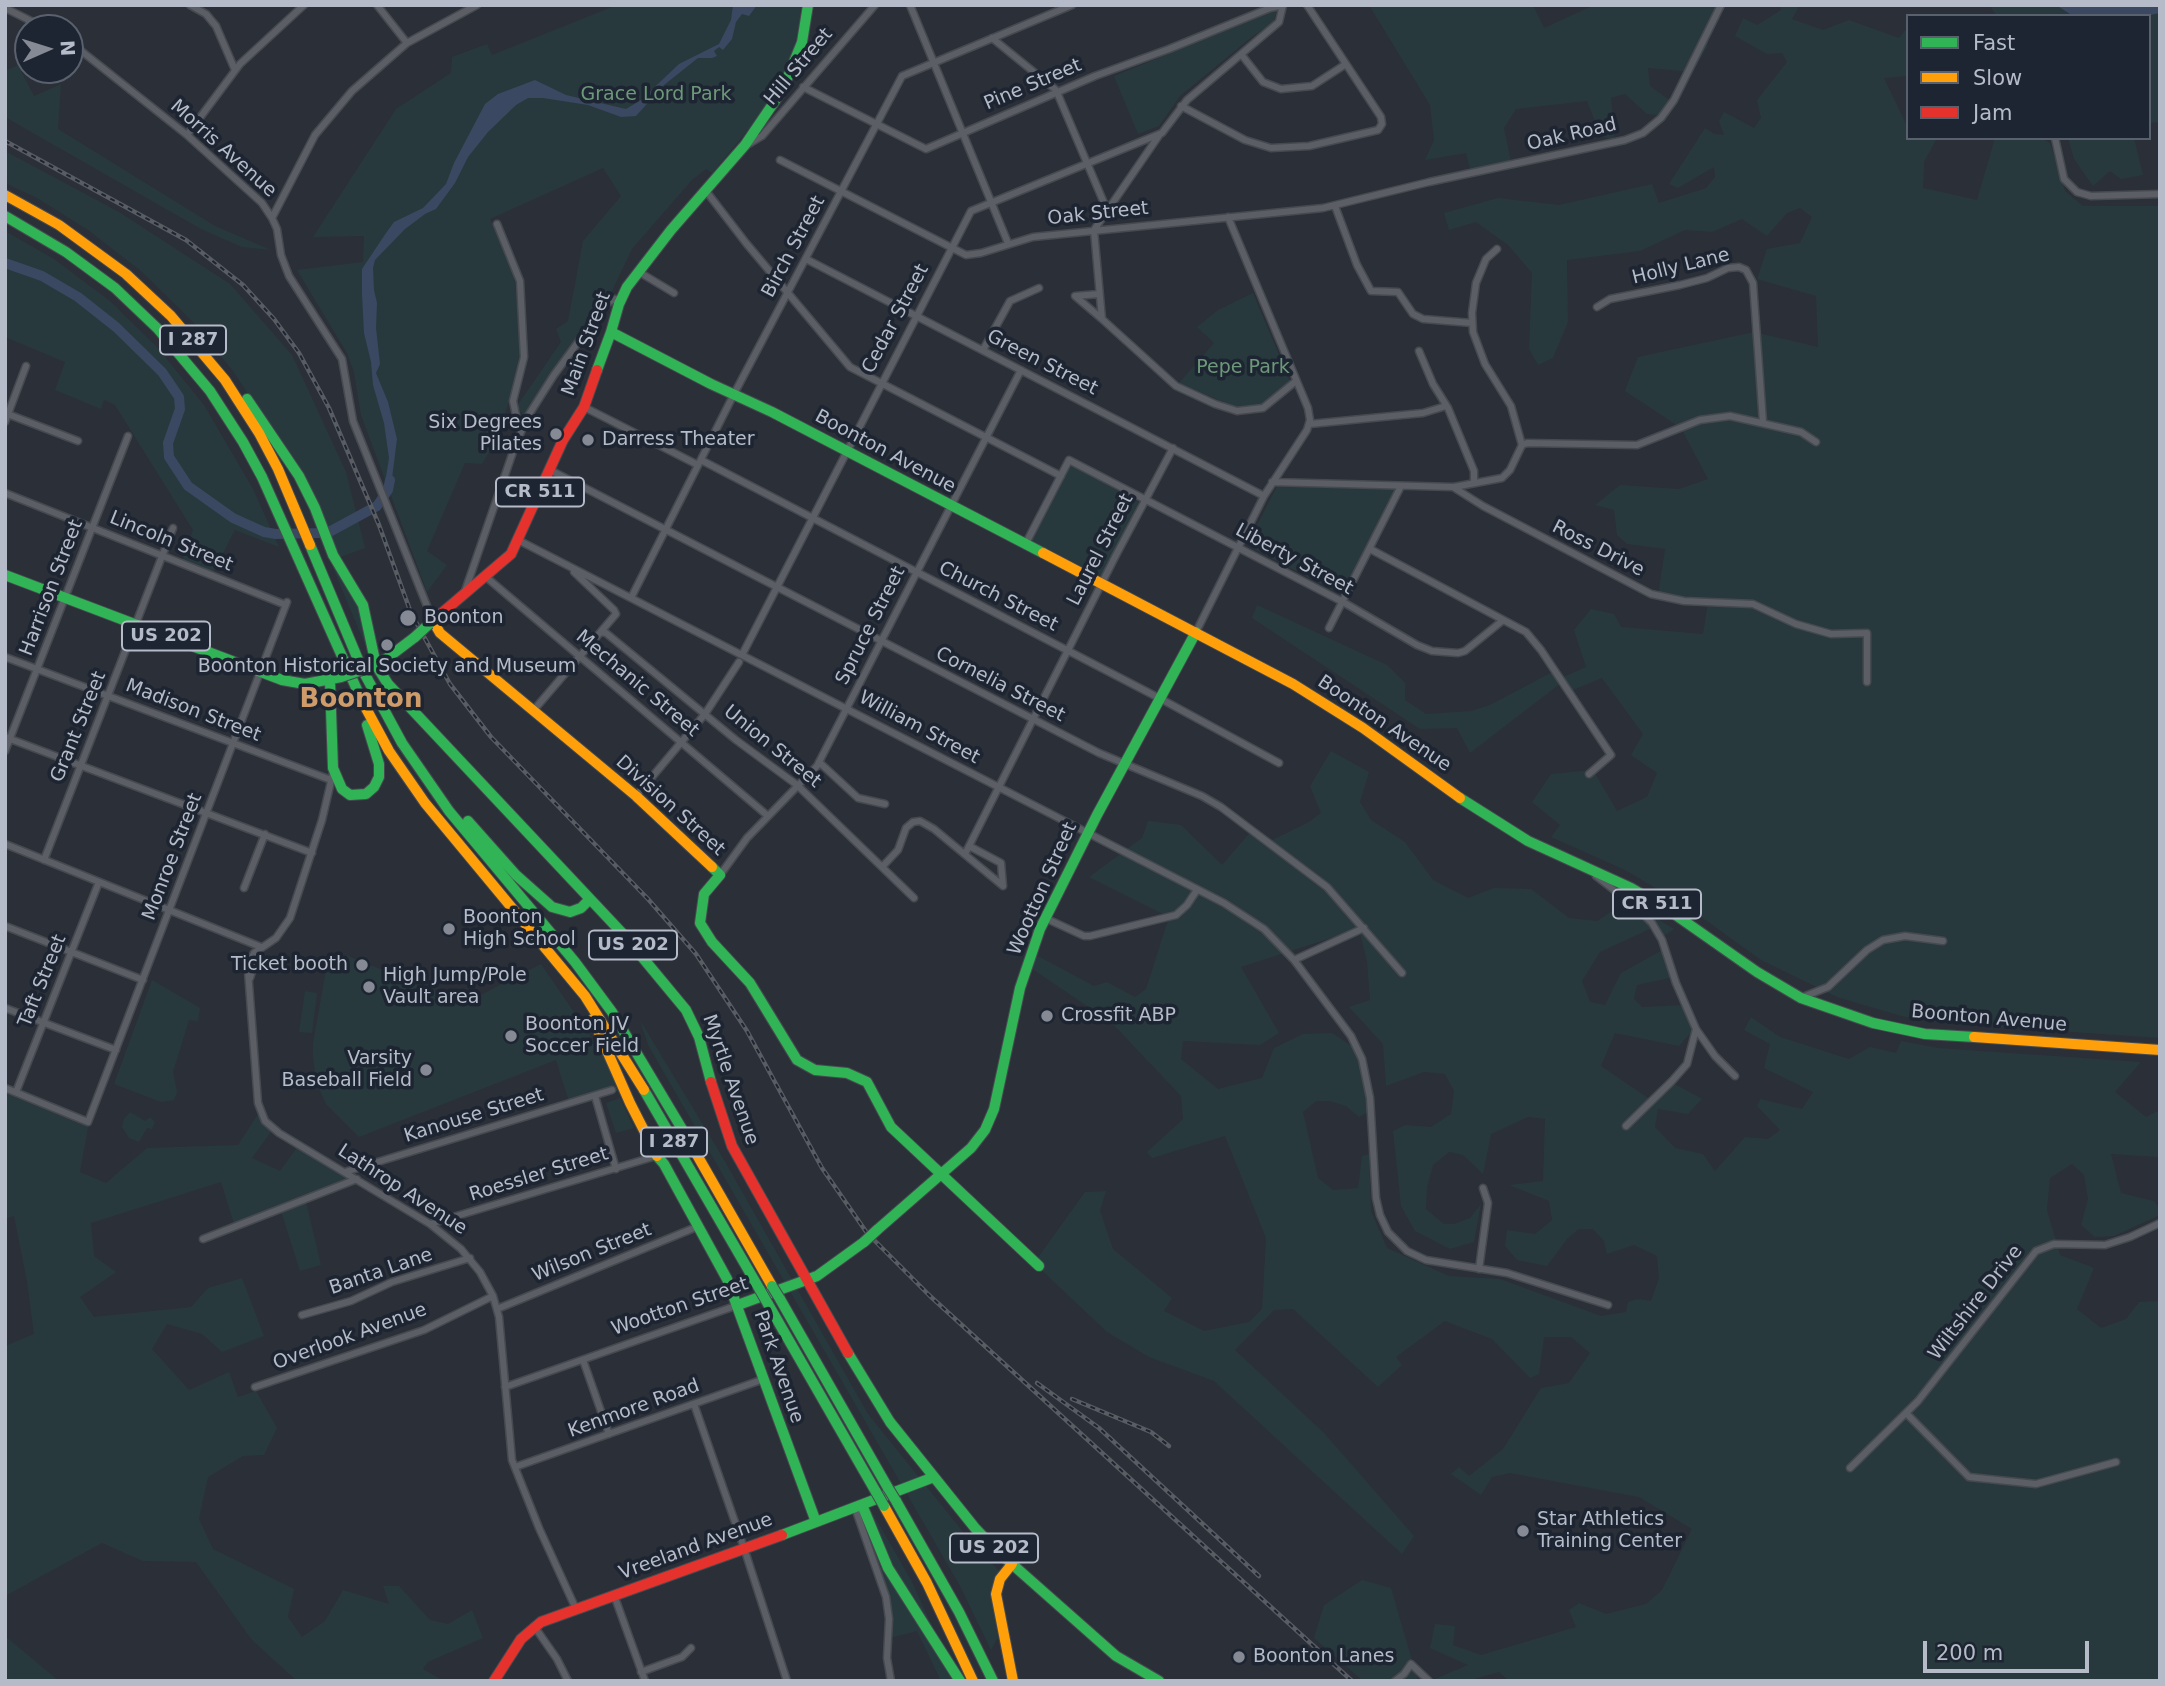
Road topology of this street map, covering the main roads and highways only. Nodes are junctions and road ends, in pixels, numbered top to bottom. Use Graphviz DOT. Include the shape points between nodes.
graph roads {
  1 [pos="808,5"];
  2 [pos="5,195"];
  3 [pos="5,216"];
  4 [pos="93,248"];
  5 [pos="611,332"];
  6 [pos="5,575"];
  7 [pos="431,623"];
  8 [pos="1196,632"];
  9 [pos="342,656"];
  10 [pos="373,666"];
  11 [pos="330,681"];
  12 [pos="431,787"];
  13 [pos="590,899"];
  14 [pos="585,996"];
  15 [pos="2160,1050"];
  16 [pos="942,1173"];
  17 [pos="1039,1266"];
  18 [pos="807,1281"];
  19 [pos="738,1305"];
  20 [pos="934,1477"];
  21 [pos="858,1507"];
  22 [pos="816,1522"];
  23 [pos="1012,1564"];
  24 [pos="494,1681"];
  25 [pos="960,1681"];
  26 [pos="972,1681"];
  27 [pos="993,1681"];
  28 [pos="1013,1681"];
  29 [pos="1159,1681"];
  1 -- 5 [label="main road, Main Street" via="792,72 770,111 639,272 620,300"];
  2 -- 4 [label="main road, I 287"];
  3 -- 9 [label="main road, I 287" via="99,275 145,315 210,391 253,459"];
  4 -- 10 [label="main road, Myrtle Avenue" via="158,296 204,344 267,428 305,486 329,546 363,605"];
  4 -- 12 [label="main road, I 287" via="157,302 212,364 259,432 372,689"];
  5 -- 7 [label="main road, Main Street / CR 511" via="583,407 508,558"];
  5 -- 8 [label="main road, Boonton Avenue / CR 511"];
  6 -- 11 [label="main road, US 202" via="261,672 297,683"];
  7 -- 10 [label="main road, Main Street / CR 511, bridge"];
  7 -- 16 [label="main road, Division Street" via="636,796 720,875 701,902 700,923 750,983 791,1053 806,1067 847,1073 867,1082 891,1127"];
  8 -- 15 [label="main road, Boonton Avenue / CR 511" via="1335,709 1528,841 1611,877 1801,998 1873,1023 1925,1034"];
  8 -- 16 [label="main road, Wootton Street" via="1045,918 1020,988 990,1120 975,1143"];
  9 -- 11 [label="main road" via="376,749 379,777 366,794 350,795 342,789 333,768"];
  9 -- 14 [label="main road, I 287" via="379,733 412,786"];
  10 -- 11 [label="main road, Main Street / US 202, bridge"];
  10 -- 13 [label="main road, Myrtle Avenue / US 202"];
  12 -- 13 [label="main road" via="443,793 552,907 570,912"];
  12 -- 27 [label="main road, I 287, bridge" via="612,1012 960,1612"];
  13 -- 18 [label="main road, Myrtle Avenue / US 202" via="640,953 693,1022 733,1146"];
  14 -- 19 [label="main road, Park Avenue" via="624,1091"];
  14 -- 26 [label="main road, I 287, bridge" via="640,1081 884,1506 927,1583"];
  16 -- 17 [label="main road, Division Street"];
  16 -- 18 [label="main road, Wootton Street, bridge" via="864,1242"];
  18 -- 19 [label="main road, Wootton Street"];
  18 -- 20 [label="main road, Myrtle Avenue / US 202" via="881,1408"];
  19 -- 22 [label="main road, Park Avenue"];
  20 -- 21 [label="main road, Vreeland Avenue"];
  20 -- 23 [label="main road, Myrtle Avenue / US 202"];
  21 -- 22 [label="main road, Vreeland Avenue"];
  21 -- 25 [label="main road" via="888,1568"];
  22 -- 24 [label="main road, Vreeland Avenue" via="534,1626"];
  23 -- 28 [label="main road" via="998,1584 996,1600"];
  23 -- 29 [label="main road, Myrtle Avenue / US 202" via="1116,1656"];
}
